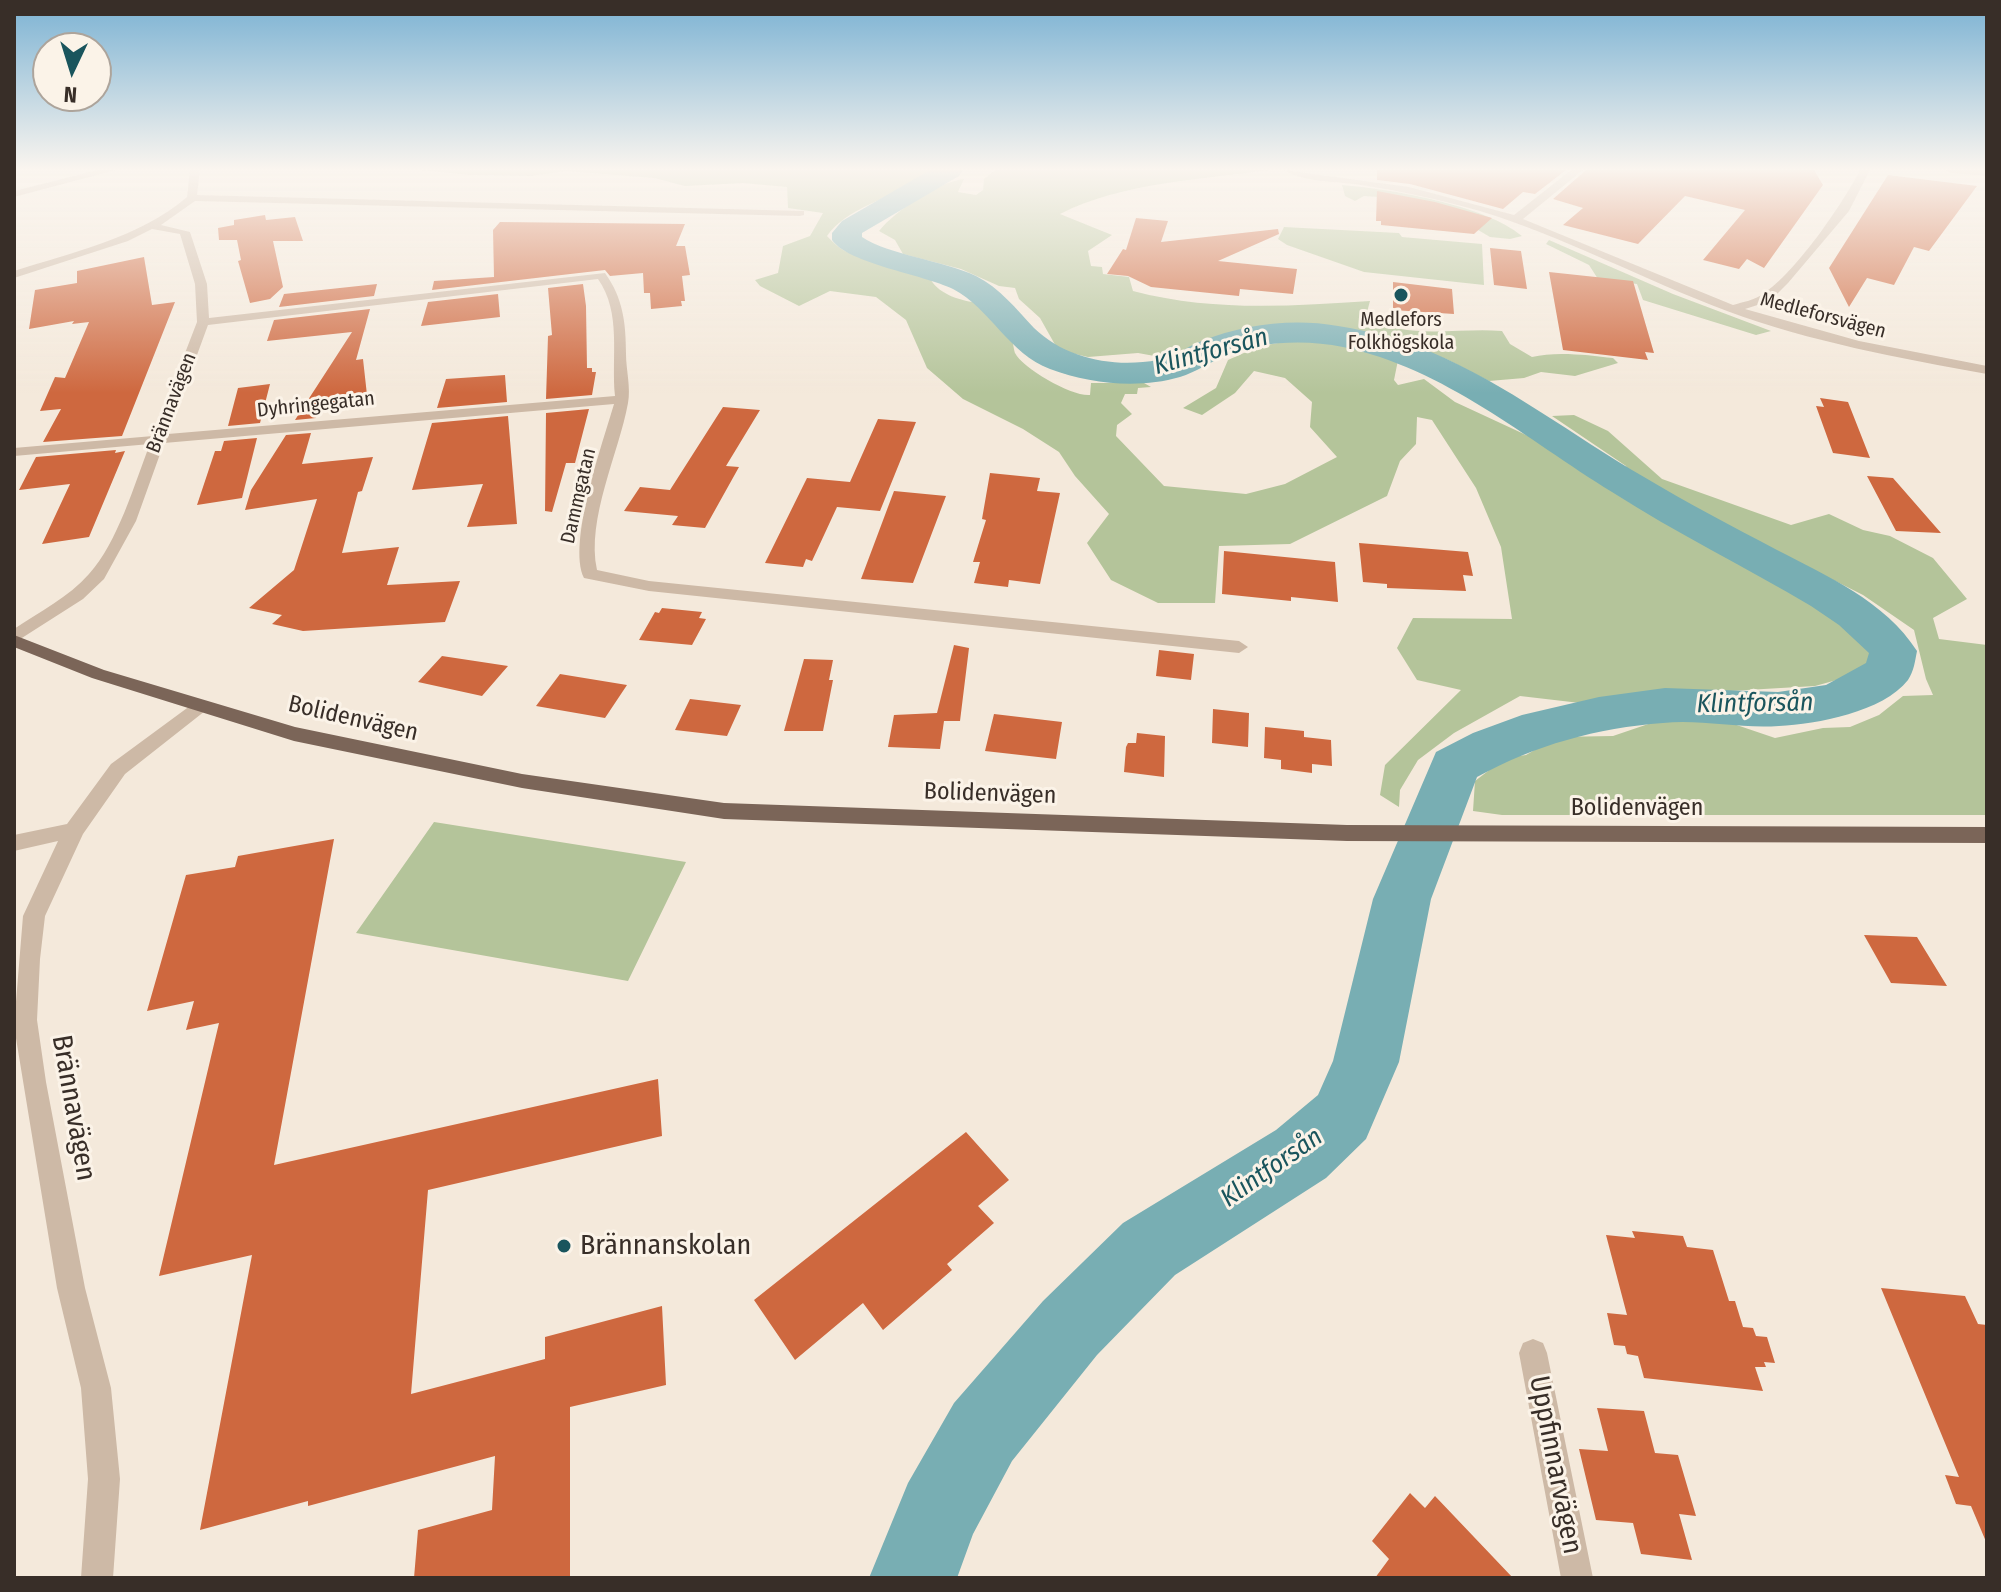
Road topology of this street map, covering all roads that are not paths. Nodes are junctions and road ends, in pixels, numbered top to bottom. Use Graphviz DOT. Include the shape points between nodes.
graph roads {
  1 [pos="108,244"];
  2 [pos="189,244"];
  3 [pos="1577,244"];
  4 [pos="1816,244"];
  5 [pos="14,275"];
  6 [pos="1733,309"];
  7 [pos="203,322"];
  8 [pos="1987,370"];
  9 [pos="622,399"];
  10 [pos="157,440"];
  11 [pos="14,452"];
  12 [pos="14,639"];
  13 [pos="1239,647"];
  14 [pos="198,706"];
  15 [pos="74,830"];
  16 [pos="1987,835"];
  17 [pos="14,843"];
  18 [pos="1533,1353"];
  19 [pos="97,1578"];
  20 [pos="1577,1578"];
  1 -- 5 [label="street"];
  2 -- 7 [label="street, Brännavägen" via="201,284"];
  3 -- 6 [label="street, Medleforsvägen"];
  4 -- 6 [label="street" via="1766,298"];
  6 -- 8 [label="street, Medleforsvägen" via="1838,341"];
  7 -- 9 [label="street, Dammgatan" via="601,275 612,286 619,327"];
  7 -- 10 [label="street, Brännavägen"];
  9 -- 10 [label="street, Dyhringegatan"];
  9 -- 13 [label="street, Dammgatan" via="588,530 590,574 649,586"];
  10 -- 11 [label="street, Dyhringegatan"];
  10 -- 12 [label="street, Brännavägen" via="128,521 98,575"];
  12 -- 14 [label="main road, Bolidenvägen" via="98,674"];
  14 -- 15 [label="street, Brännavägen" via="118,769"];
  14 -- 16 [label="main road, Bolidenvägen" via="294,734 437,765 724,811 1347,833"];
  15 -- 17 [label="street"];
  15 -- 19 [label="street, Brännavägen" via="34,916 25,1020 71,1288 96,1388 104,1479"];
  18 -- 20 [label="street, Uppfinnarvägen"];
}
